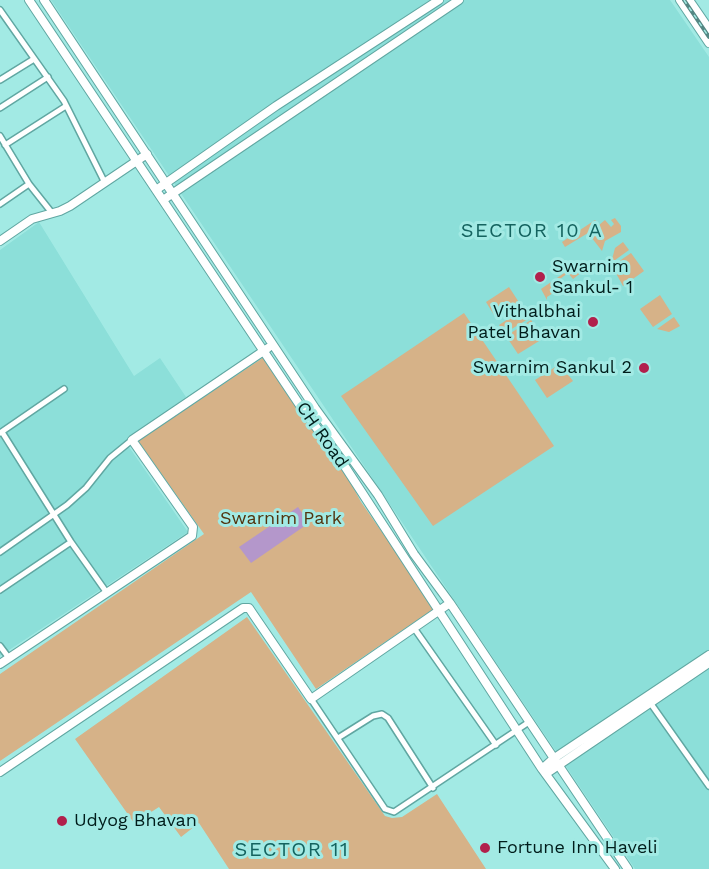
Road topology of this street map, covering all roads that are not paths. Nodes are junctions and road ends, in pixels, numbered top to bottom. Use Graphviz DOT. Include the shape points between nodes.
graph roads {
  1 [pos="29,0"];
  2 [pos="44,0"];
  3 [pos="439,0"];
  4 [pos="459,0"];
  5 [pos="680,0"];
  6 [pos="689,0"];
  7 [pos="0,10"];
  8 [pos="694,14"];
  9 [pos="709,29"];
  10 [pos="709,43"];
  11 [pos="34,59"];
  12 [pos="48,77"];
  13 [pos="0,80"];
  14 [pos="66,106"];
  15 [pos="0,108"];
  16 [pos="0,136"];
  17 [pos="5,145"];
  18 [pos="147,154"];
  19 [pos="137,161"];
  20 [pos="105,183"];
  21 [pos="167,183"];
  22 [pos="29,184"];
  23 [pos="156,190"];
  24 [pos="173,194"];
  25 [pos="163,200"];
  26 [pos="0,204"];
  27 [pos="52,213"];
  28 [pos="0,241"];
  29 [pos="274,345"];
  30 [pos="265,351"];
  31 [pos="64,389"];
  32 [pos="1,433"];
  33 [pos="132,440"];
  34 [pos="54,514"];
  35 [pos="71,542"];
  36 [pos="0,552"];
  37 [pos="0,590"];
  38 [pos="107,593"];
  39 [pos="450,603"];
  40 [pos="438,611"];
  41 [pos="414,628"];
  42 [pos="0,646"];
  43 [pos="709,655"];
  44 [pos="9,658"];
  45 [pos="709,663"];
  46 [pos="0,664"];
  47 [pos="311,699"];
  48 [pos="648,700"];
  49 [pos="529,722"];
  50 [pos="516,730"];
  51 [pos="338,738"];
  52 [pos="496,745"];
  53 [pos="555,762"];
  54 [pos="544,771"];
  55 [pos="0,772"];
  56 [pos="709,786"];
  57 [pos="433,788"];
  58 [pos="615,869"];
  59 [pos="628,869"];
  1 -- 19 [label="street, CH Road"];
  2 -- 18 [label="street, CH Road"];
  3 -- 21 [label="street"];
  4 -- 24 [label="street"];
  5 -- 8 [label="street"];
  6 -- 8 [label="street"];
  7 -- 11 [label="street"];
  8 -- 9 [label="street"];
  8 -- 10 [label="street"];
  11 -- 12 [label="street"];
  11 -- 13 [label="street"];
  12 -- 14 [label="street"];
  12 -- 15 [label="street"];
  14 -- 17 [label="street"];
  14 -- 20 [label="street"];
  16 -- 17 [label="street"];
  17 -- 22 [label="street"];
  18 -- 19 [label="street"];
  18 -- 21 [label="street, CH Road"];
  19 -- 20 [label="street"];
  19 -- 23 [label="street, CH Road"];
  20 -- 27 [label="street"];
  21 -- 23 [label="street"];
  21 -- 24 [label="street, CH Road"];
  22 -- 26 [label="street"];
  22 -- 27 [label="street"];
  23 -- 25 [label="street, CH Road"];
  24 -- 25 [label="street"];
  24 -- 29 [label="street, CH Road"];
  25 -- 30 [label="street, CH Road"];
  27 -- 28 [label="street" via="32,219"];
  29 -- 30 [label="street"];
  29 -- 39 [label="street, CH Road"];
  30 -- 33 [label="street"];
  30 -- 40 [label="street, CH Road"];
  31 -- 32 [label="street"];
  32 -- 34 [label="street"];
  33 -- 34 [label="street" via="110,458 86,488"];
  33 -- 38 [label="street" via="194,531"];
  34 -- 35 [label="street"];
  34 -- 36 [label="street"];
  35 -- 37 [label="street"];
  35 -- 38 [label="street"];
  38 -- 44 [label="street"];
  39 -- 40 [label="street"];
  39 -- 49 [label="street, CH Road"];
  40 -- 41 [label="street"];
  40 -- 50 [label="street, CH Road"];
  41 -- 47 [label="street"];
  41 -- 52 [label="street"];
  42 -- 44 [label="street"];
  43 -- 48 [label="street"];
  44 -- 46 [label="street"];
  45 -- 48 [label="street"];
  47 -- 51 [label="street"];
  47 -- 55 [label="street" via="254,614 243,608"];
  48 -- 53 [label="street"];
  48 -- 56 [label="street"];
  49 -- 50 [label="street"];
  49 -- 53 [label="street, CH Road"];
  50 -- 52 [label="street"];
  50 -- 54 [label="street, CH Road"];
  51 -- 57 [label="street" via="385,809 399,810"];
  51 -- 57 [label="street" via="382,714"];
  52 -- 57 [label="street"];
  53 -- 54 [label="street"];
  53 -- 59 [label="street, CH Road"];
  54 -- 58 [label="street, CH Road"];
}
